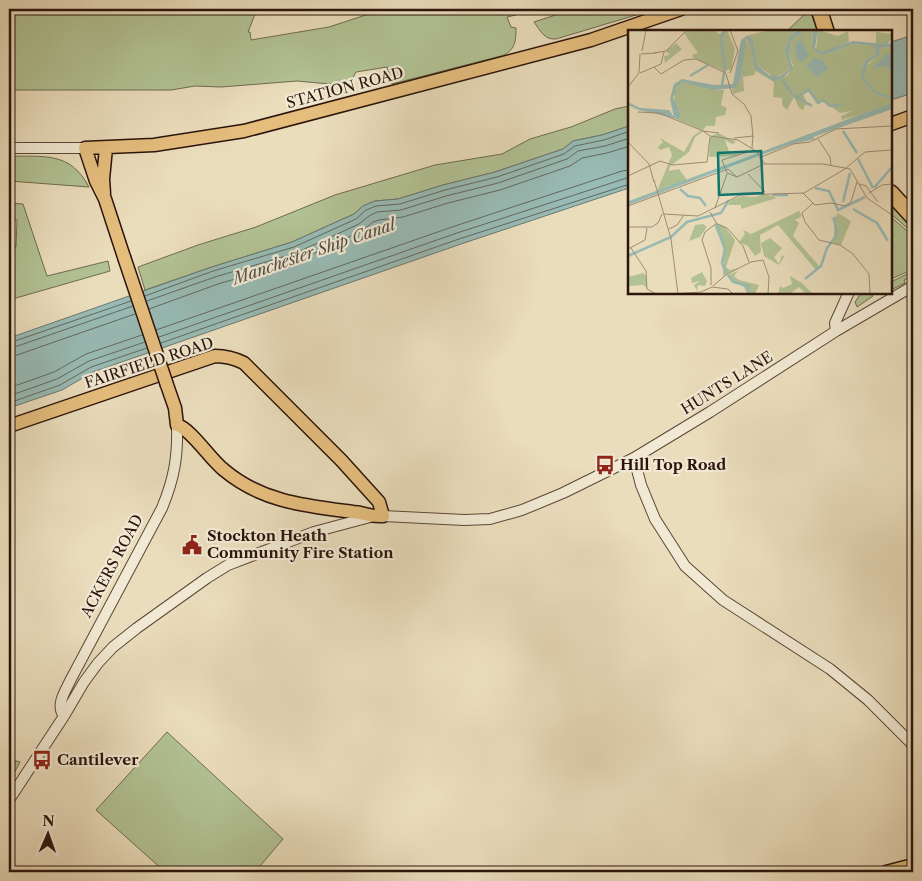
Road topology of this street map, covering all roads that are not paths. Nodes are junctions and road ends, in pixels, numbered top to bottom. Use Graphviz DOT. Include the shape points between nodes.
graph roads {
  1 [pos="681,9"];
  2 [pos="819,9"];
  3 [pos="826,30"];
  4 [pos="913,116"];
  5 [pos="892,124"];
  6 [pos="9,148"];
  7 [pos="85,148"];
  8 [pos="106,148"];
  9 [pos="892,194"];
  10 [pos="104,196"];
  11 [pos="913,217"];
  12 [pos="913,286"];
  13 [pos="848,294"];
  14 [pos="836,332"];
  15 [pos="177,425"];
  16 [pos="9,426"];
  17 [pos="634,458"];
  18 [pos="376,516"];
  19 [pos="64,716"];
  20 [pos="913,745"];
  21 [pos="9,800"];
  22 [pos="913,865"];
  23 [pos="886,872"];
  1 -- 8 [label="main road, STATION ROAD" via="581,42 262,127 184,141"];
  2 -- 3 [label="highway"];
  4 -- 5 [label="main road"];
  6 -- 7 [label="street, STATION ROAD"];
  7 -- 8 [label="main road, STATION ROAD"];
  7 -- 10 [label="main road, ACKERS ROAD"];
  8 -- 10 [label="main road, ACKERS ROAD"];
  9 -- 11 [label="highway"];
  10 -- 15 [label="main road, ACKERS ROAD, bridge" via="175,408"];
  12 -- 14 [label="street, HUNTS LANE"];
  13 -- 14 [label="street" via="835,323"];
  14 -- 17 [label="street, HUNTS LANE"];
  15 -- 18 [label="main road" via="185,428 224,470 272,497 298,505"];
  15 -- 19 [label="street, ACKERS ROAD" via="176,463 171,485 162,508 71,679 60,705"];
  16 -- 18 [label="main road, FAIRFIELD ROAD" via="215,356 236,358 341,460 379,502"];
  17 -- 18 [label="street" via="563,493 490,519"];
  17 -- 20 [label="street" via="655,519 685,566 723,600 830,670 868,700"];
  18 -- 19 [label="street" via="280,544 228,565 206,578 113,647 84,682"];
  19 -- 21 [label="street"];
  22 -- 23 [label="main road"];
}
